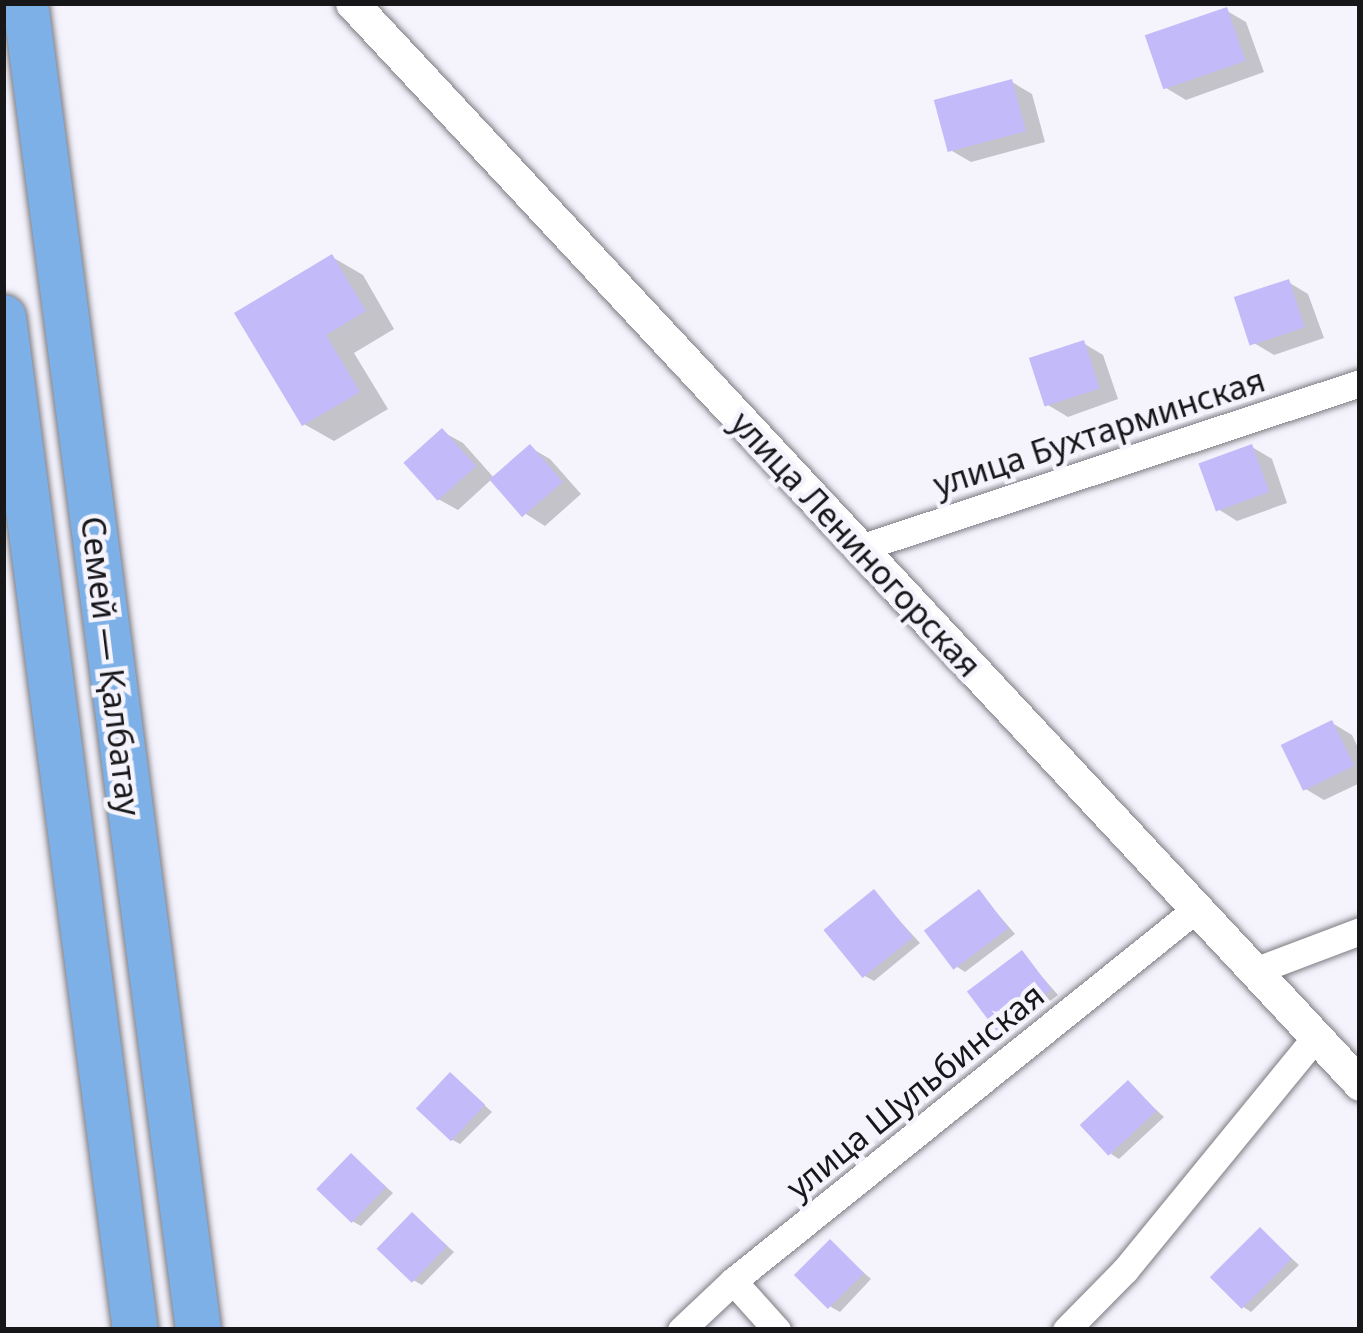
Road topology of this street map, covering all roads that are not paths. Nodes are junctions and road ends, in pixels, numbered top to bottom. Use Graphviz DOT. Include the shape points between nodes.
graph roads {
  1 [pos="25,3"];
  2 [pos="352,3"];
  3 [pos="3,317"];
  4 [pos="1360,383"];
  5 [pos="11,458"];
  6 [pos="860,548"];
  7 [pos="1196,909"];
  8 [pos="1360,931"];
  9 [pos="1254,971"];
  10 [pos="1316,1037"];
  11 [pos="1360,1084"];
  12 [pos="733,1281"];
  13 [pos="135,1330"];
  14 [pos="198,1330"];
  15 [pos="681,1330"];
  16 [pos="777,1330"];
  17 [pos="1066,1330"];
  1 -- 14 [label="highway, Семей — Қалбатау"];
  2 -- 6 [label="street, улица Лениногорская"];
  3 -- 5 [label="highway, Семей — Қалбатау"];
  4 -- 6 [label="street, улица Бухтарминская"];
  5 -- 13 [label="highway, Семей — Қалбатау"];
  6 -- 7 [label="street, улица Лениногорская"];
  7 -- 9 [label="street, улица Лениногорская"];
  7 -- 12 [label="street, улица Шульбинская"];
  8 -- 9 [label="street"];
  9 -- 10 [label="street, улица Лениногорская"];
  10 -- 11 [label="street, улица Лениногорская"];
  10 -- 17 [label="street"];
  12 -- 15 [label="street, улица Шульбинская"];
  12 -- 16 [label="street"];
}
